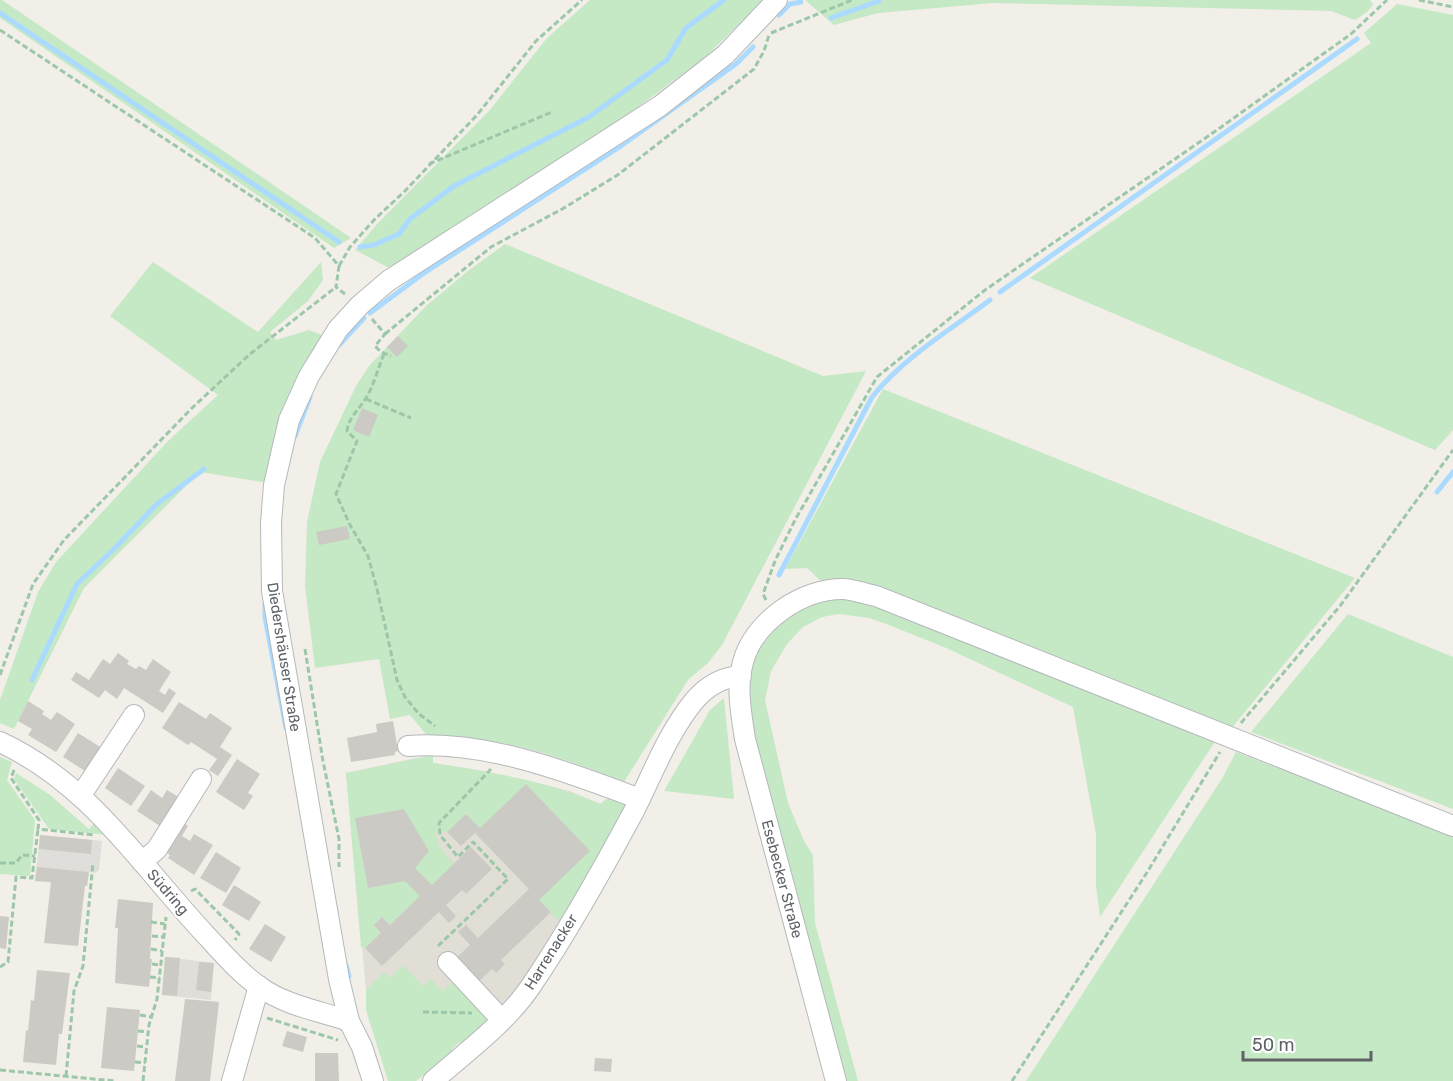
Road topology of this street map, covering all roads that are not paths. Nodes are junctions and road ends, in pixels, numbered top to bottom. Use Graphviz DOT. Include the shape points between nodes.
graph roads {
  1 [pos="777,0"];
  2 [pos="741,676"];
  3 [pos="134,715"];
  4 [pos="0,742"];
  5 [pos="408,746"];
  6 [pos="201,779"];
  7 [pos="81,795"];
  8 [pos="640,799"];
  9 [pos="1453,826"];
  10 [pos="142,862"];
  11 [pos="448,962"];
  12 [pos="258,986"];
  13 [pos="502,1020"];
  14 [pos="349,1021"];
  15 [pos="232,1081"];
  16 [pos="373,1081"];
  17 [pos="433,1081"];
  18 [pos="836,1081"];
  1 -- 14 [label="street, Diedershäuser Straße" via="725,55 660,106 388,281 360,305 322,351 289,420 274,485 272,591"];
  2 -- 8 [label="street, Harrenacker" via="729,676 713,684 695,699 678,723"];
  2 -- 9 [label="street, Esebecker Straße" via="749,644 774,615 824,591 845,589 876,596"];
  2 -- 18 [label="street, Esebecker Straße" via="739,704 745,739"];
  3 -- 7 [label="street"];
  4 -- 7 [label="street, Südring" via="57,774"];
  5 -- 8 [label="street" via="504,755 571,773"];
  6 -- 10 [label="street" via="157,849"];
  7 -- 10 [label="street, Südring"];
  8 -- 13 [label="street, Harrenacker" via="608,861 530,988"];
  10 -- 12 [label="street, Südring" via="176,903"];
  11 -- 13 [label="street"];
  12 -- 14 [label="street, Südring" via="278,998"];
  12 -- 15 [label="street"];
  13 -- 17 [label="street, Harrenacker"];
  14 -- 16 [label="street, Diedershäuser Straße"];
}
